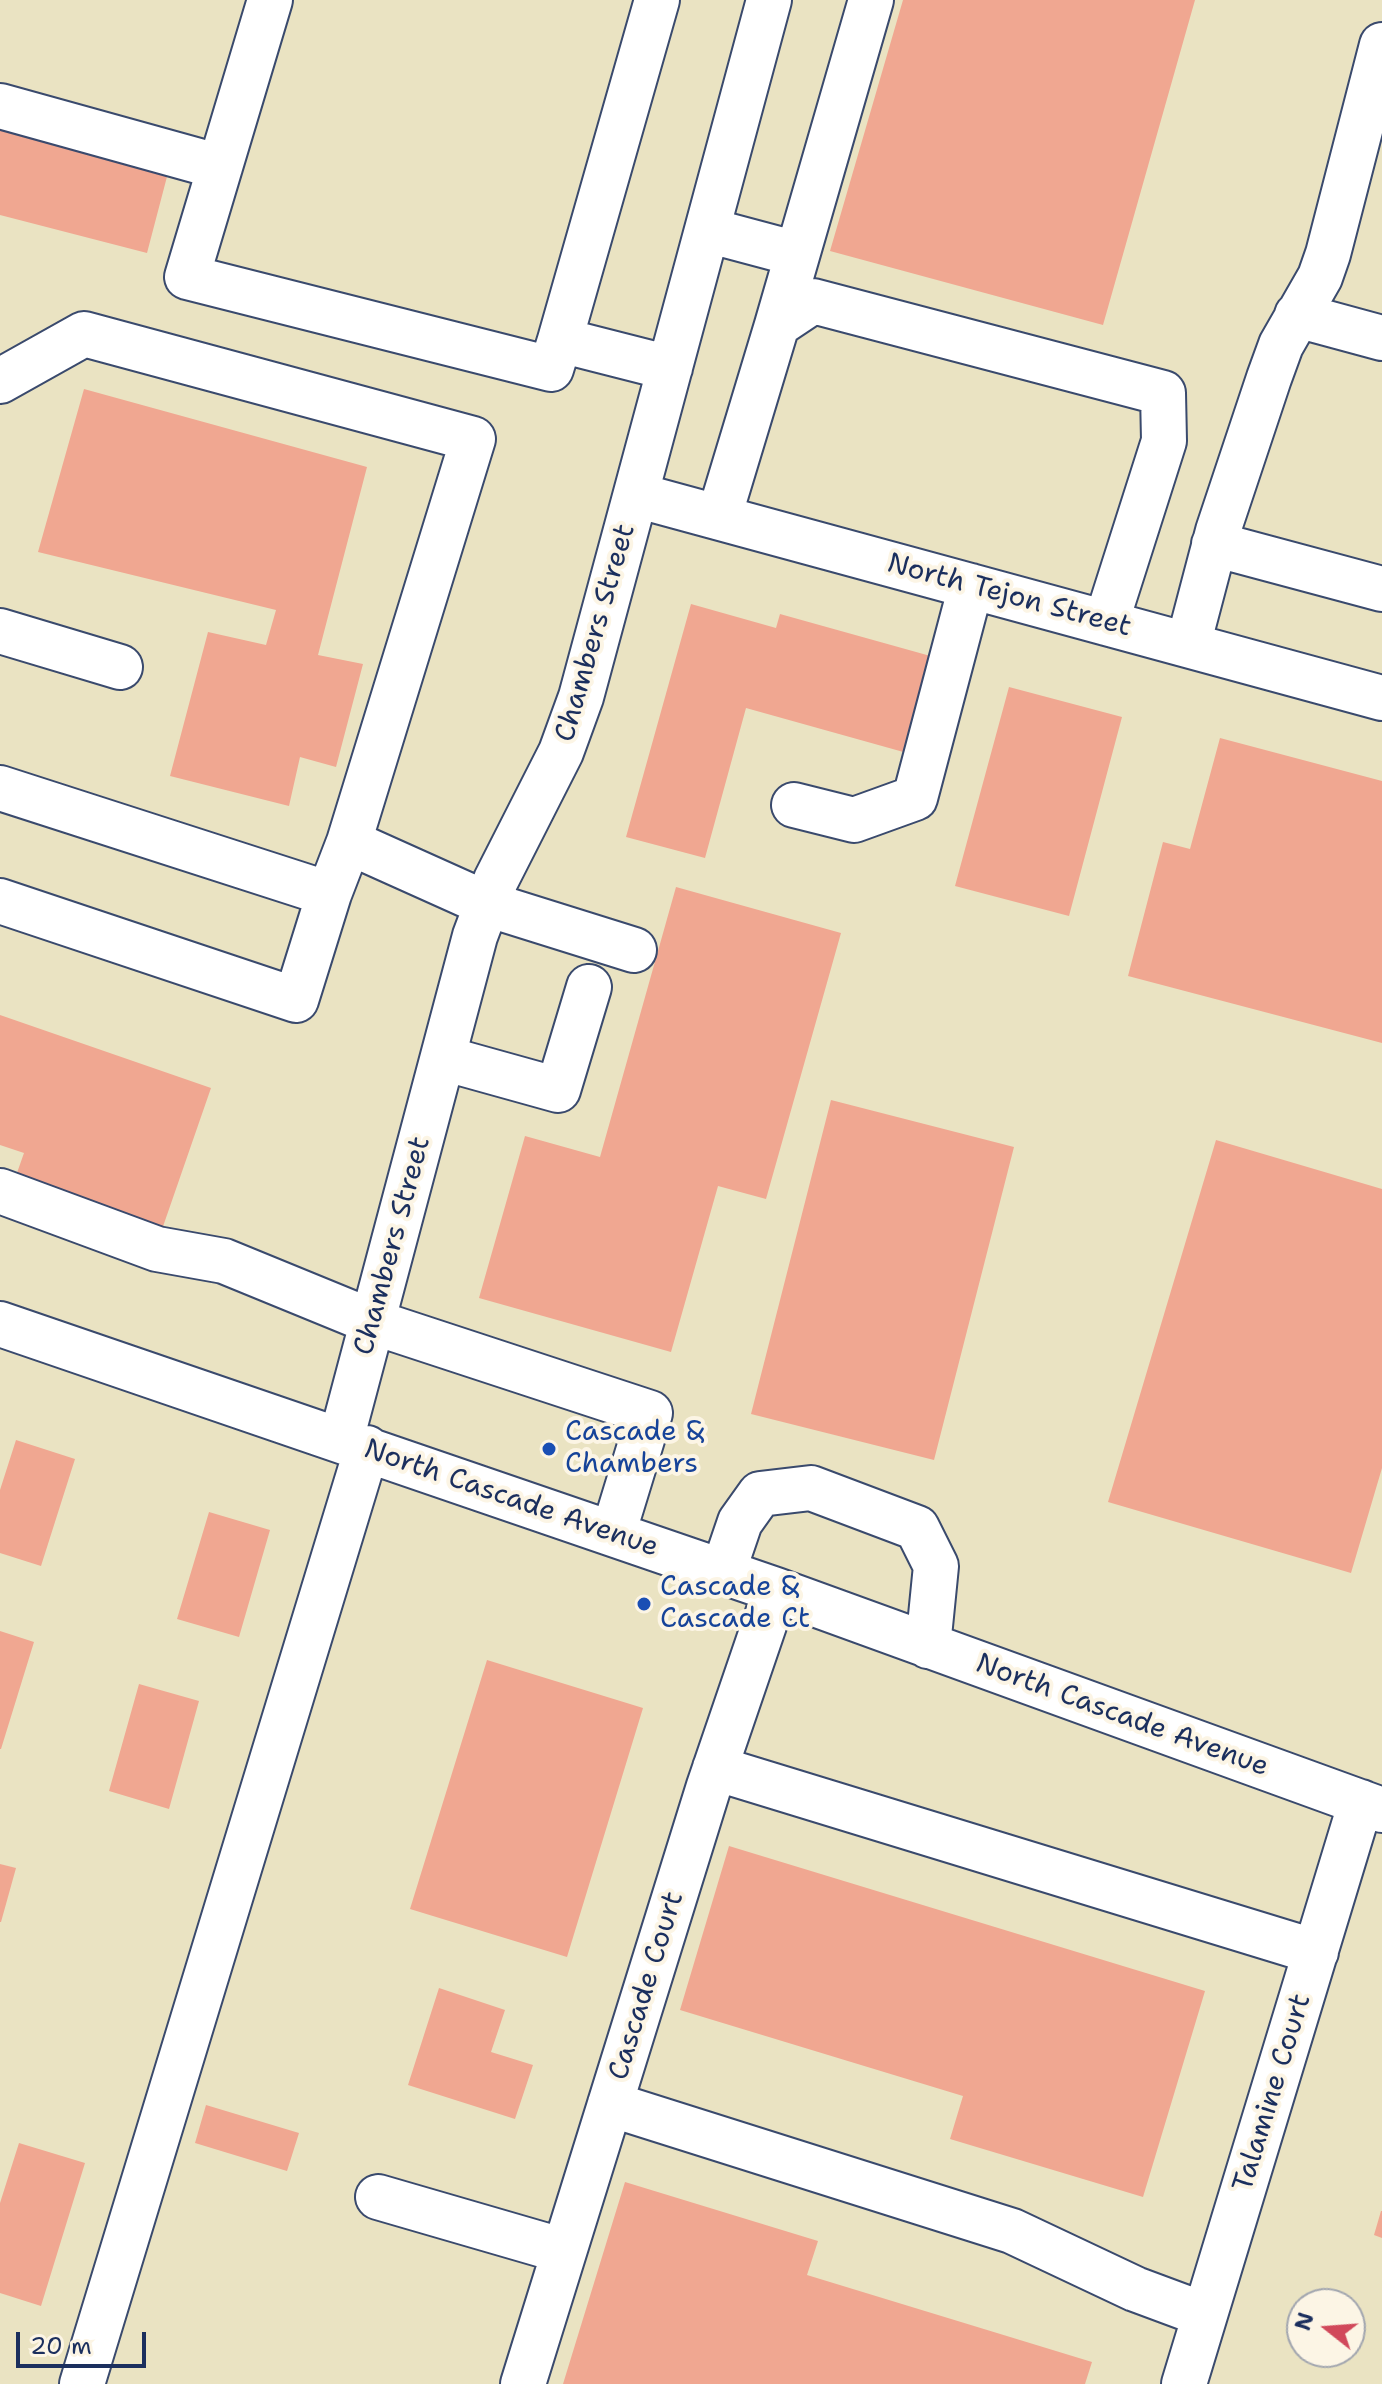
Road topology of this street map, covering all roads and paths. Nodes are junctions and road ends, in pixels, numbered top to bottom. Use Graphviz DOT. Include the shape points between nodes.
graph roads {
  1 [pos="270,0"];
  2 [pos="657,0"];
  3 [pos="769,0"];
  4 [pos="871,0"];
  5 [pos="1382,45"];
  6 [pos="0,106"];
  7 [pos="220,167"];
  8 [pos="707,230"];
  9 [pos="797,254"];
  10 [pos="1297,315"];
  11 [pos="777,325"];
  12 [pos="1382,338"];
  13 [pos="560,340"];
  14 [pos="670,368"];
  15 [pos="0,381"];
  16 [pos="636,495"];
  17 [pos="719,517"];
  18 [pos="1214,544"];
  19 [pos="971,586"];
  20 [pos="1382,589"];
  21 [pos="1106,623"];
  22 [pos="0,631"];
  23 [pos="1188,645"];
  24 [pos="120,667"];
  25 [pos="1382,698"];
  26 [pos="0,788"];
  27 [pos="794,805"];
  28 [pos="349,842"];
  29 [pos="329,894"];
  30 [pos="0,901"];
  31 [pos="487,904"];
  32 [pos="634,950"];
  33 [pos="589,987"];
  34 [pos="443,1058"];
  35 [pos="0,1191"];
  36 [pos="373,1322"];
  37 [pos="0,1324"];
  38 [pos="354,1444"];
  39 [pos="613,1534"];
  40 [pos="723,1572"];
  41 [pos="776,1590"];
  42 [pos="928,1646"];
  43 [pos="715,1768"];
  44 [pos="1372,1806"];
  45 [pos="1316,1952"];
  46 [pos="610,2104"];
  47 [pos="378,2197"];
  48 [pos="564,2251"];
  49 [pos="1205,2315"];
  50 [pos="82,2384"];
  51 [pos="523,2384"];
  52 [pos="1184,2384"];
  1 -- 7 [label="street"];
  2 -- 13 [label="street"];
  3 -- 8 [label="street, Chambers Street"];
  4 -- 9 [label="street"];
  5 -- 10 [label="street" via="1328,254"];
  6 -- 7 [label="street"];
  7 -- 13 [label="street" via="187,277 551,369"];
  8 -- 9 [label="street"];
  8 -- 14 [label="street, Chambers Street"];
  9 -- 11 [label="street"];
  10 -- 12 [label="street"];
  10 -- 18 [label="street" via="1269,378"];
  11 -- 17 [label="street"];
  11 -- 21 [label="street" via="813,301 1163,393 1164,441"];
  13 -- 14 [label="street"];
  14 -- 16 [label="street, Chambers Street"];
  15 -- 28 [label="street" via="84,334 473,439"];
  16 -- 17 [label="street, North Tejon Street"];
  16 -- 31 [label="street, Chambers Street" via="561,752"];
  17 -- 19 [label="street, North Tejon Street"];
  18 -- 20 [label="street"];
  18 -- 23 [label="street"];
  19 -- 21 [label="street, North Tejon Street"];
  19 -- 27 [label="street" via="915,798 854,820"];
  21 -- 23 [label="street, North Tejon Street"];
  22 -- 24 [label="street"];
  23 -- 25 [label="street, North Tejon Street"];
  26 -- 29 [label="street"];
  28 -- 29 [label="street"];
  28 -- 31 [label="street"];
  29 -- 30 [label="street" via="296,1000"];
  31 -- 32 [label="street"];
  31 -- 34 [label="street, Chambers Street"];
  33 -- 34 [label="street" via="558,1090"];
  34 -- 36 [label="street, Chambers Street"];
  35 -- 36 [label="street" via="157,1249 224,1261"];
  36 -- 38 [label="street, Chambers Street"];
  36 -- 39 [label="street" via="650,1413"];
  37 -- 38 [label="street, North Cascade Avenue"];
  38 -- 39 [label="street, North Cascade Avenue"];
  38 -- 50 [label="street, Chambers Street"];
  39 -- 40 [label="street, North Cascade Avenue"];
  40 -- 41 [label="street, North Cascade Avenue"];
  40 -- 42 [label="street" via="740,1522 760,1494 811,1488 917,1528 936,1566"];
  41 -- 42 [label="street, North Cascade Avenue"];
  41 -- 43 [label="street, Cascade Court"];
  42 -- 44 [label="street, North Cascade Avenue"];
  43 -- 45 [label="street"];
  43 -- 46 [label="street, Cascade Court"];
  44 -- 45 [label="street, Talamine Court"];
  45 -- 49 [label="street, Talamine Court"];
  46 -- 48 [label="street, Cascade Court"];
  46 -- 49 [label="street" via="1012,2231 1135,2289"];
  47 -- 48 [label="street"];
  48 -- 51 [label="street, Cascade Court"];
  49 -- 52 [label="street, Talamine Court"];
}
